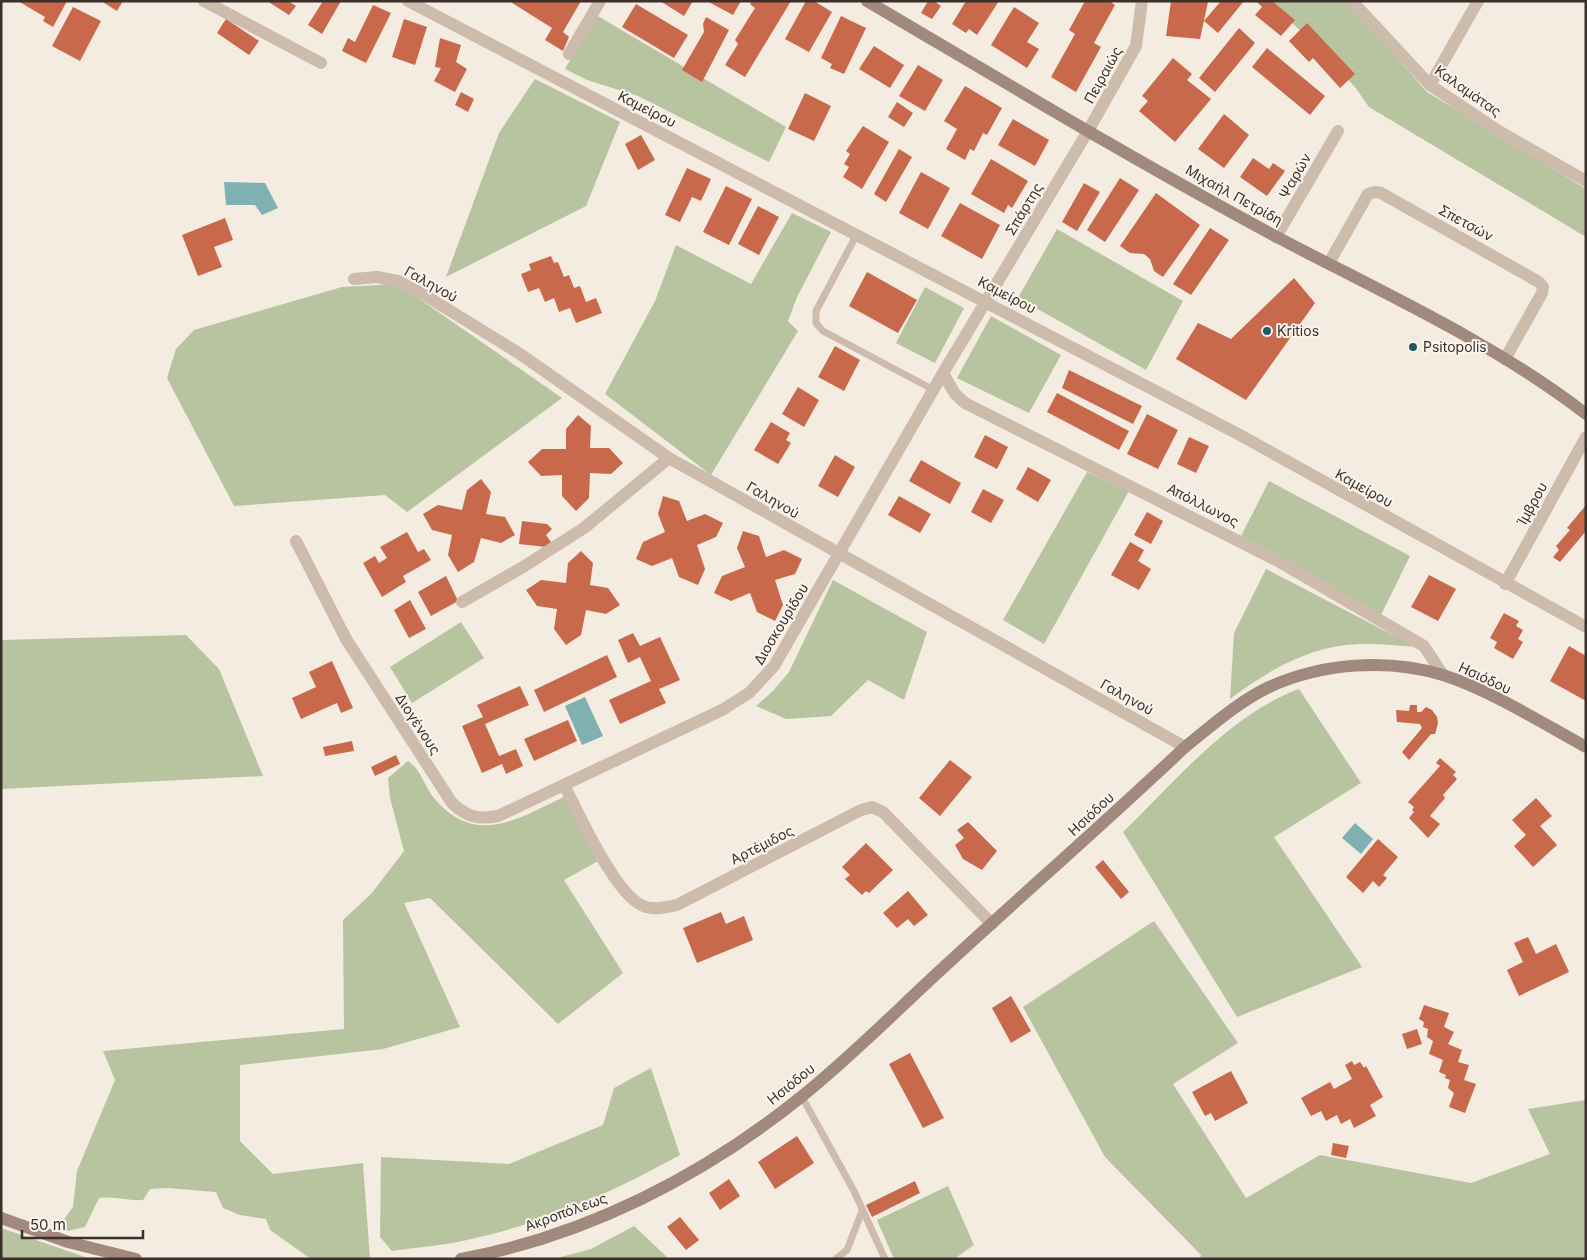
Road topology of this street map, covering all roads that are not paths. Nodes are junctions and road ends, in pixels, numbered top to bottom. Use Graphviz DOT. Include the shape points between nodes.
graph roads {
  1 [pos="204,1"];
  2 [pos="408,1"];
  3 [pos="600,1"];
  4 [pos="867,1"];
  5 [pos="1142,1"];
  6 [pos="1352,1"];
  7 [pos="1478,1"];
  8 [pos="569,54"];
  9 [pos="321,63"];
  10 [pos="1430,85"];
  11 [pos="1088,131"];
  12 [pos="1338,131"];
  13 [pos="1586,181"];
  14 [pos="857,234"];
  15 [pos="1276,236"];
  16 [pos="1330,263"];
  17 [pos="354,279"];
  18 [pos="986,301"];
  19 [pos="1505,359"];
  20 [pos="944,373"];
  21 [pos="934,390"];
  22 [pos="1586,414"];
  23 [pos="1586,437"];
  24 [pos="669,458"];
  25 [pos="296,541"];
  26 [pos="839,555"];
  27 [pos="1505,584"];
  28 [pos="462,602"];
  29 [pos="1586,627"];
  30 [pos="1443,675"];
  31 [pos="1586,746"];
  32 [pos="1185,747"];
  33 [pos="564,785"];
  34 [pos="472,818"];
  35 [pos="992,924"];
  36 [pos="802,1097"];
  37 [pos="677,1182"];
  38 [pos="862,1211"];
  39 [pos="1,1218"];
  40 [pos="136,1259"];
  41 [pos="461,1259"];
  42 [pos="836,1259"];
  43 [pos="885,1259"];
  1 -- 9 [label="street"];
  2 -- 14 [label="street, Καμείρου"];
  3 -- 8 [label="street"];
  4 -- 11 [label="street, Μιχαήλ Πετρίδη"];
  5 -- 11 [label="street, Πειραιώς" via="1136,46"];
  6 -- 10 [label="street, Καλαμάτας"];
  7 -- 10 [label="street"];
  10 -- 13 [label="street, Καλαμάτας" via="1497,130"];
  11 -- 15 [label="street, Μιχαήλ Πετρίδη"];
  11 -- 18 [label="street, Σπάρτης"];
  12 -- 15 [label="street, Ψαρών"];
  14 -- 18 [label="street, Καμείρου"];
  14 -- 21 [label="lane" via="816,311 816,323 823,331"];
  15 -- 16 [label="street, Μιχαήλ Πετρίδη"];
  16 -- 19 [label="street, Μιχαήλ Πετρίδη"];
  16 -- 19 [label="street, Σπετσών" via="1368,194 1381,193 1543,287"];
  17 -- 24 [label="street, Γαληνού" via="378,277 398,281 423,294 520,354"];
  18 -- 20 [label="street, Διοσκουρίδου"];
  18 -- 27 [label="street, Καμείρου" via="1240,435"];
  19 -- 22 [label="street, Μιχαήλ Πετρίδη" via="1554,389"];
  20 -- 21 [label="street, Διοσκουρίδου"];
  20 -- 30 [label="street, Απόλλωνος" via="955,394 965,403 1278,561 1424,646"];
  21 -- 26 [label="street, Διοσκουρίδου"];
  23 -- 27 [label="street, Ίμβρου"];
  24 -- 26 [label="street, Γαληνού"];
  24 -- 28 [label="street" via="584,528"];
  25 -- 34 [label="street, Διογένους" via="346,640 452,803"];
  26 -- 32 [label="street, Γαληνού"];
  26 -- 33 [label="street, Διοσκουρίδου" via="774,666 749,693 722,710"];
  27 -- 29 [label="street, Καμείρου"];
  30 -- 31 [label="street, Ησιόδου" via="1469,685"];
  30 -- 32 [label="street, Ησιόδου" via="1402,665 1374,664 1313,673 1268,688"];
  32 -- 35 [label="street, Ησιόδου"];
  33 -- 34 [label="street, Διοσκουρίδου" via="498,816"];
  33 -- 35 [label="street, Αρτέμιδος" via="614,877 630,898 646,907 677,905 872,807 883,812"];
  35 -- 36 [label="street, Ησιόδου"];
  36 -- 37 [label="street, Ησιόδου" via="722,1155"];
  36 -- 38 [label="lane"];
  37 -- 41 [label="street, Ακροπόλεως" via="586,1223 512,1247"];
  38 -- 42 [label="lane" via="847,1250"];
  38 -- 43 [label="lane"];
  39 -- 40 [label="street" via="68,1242"];
}
